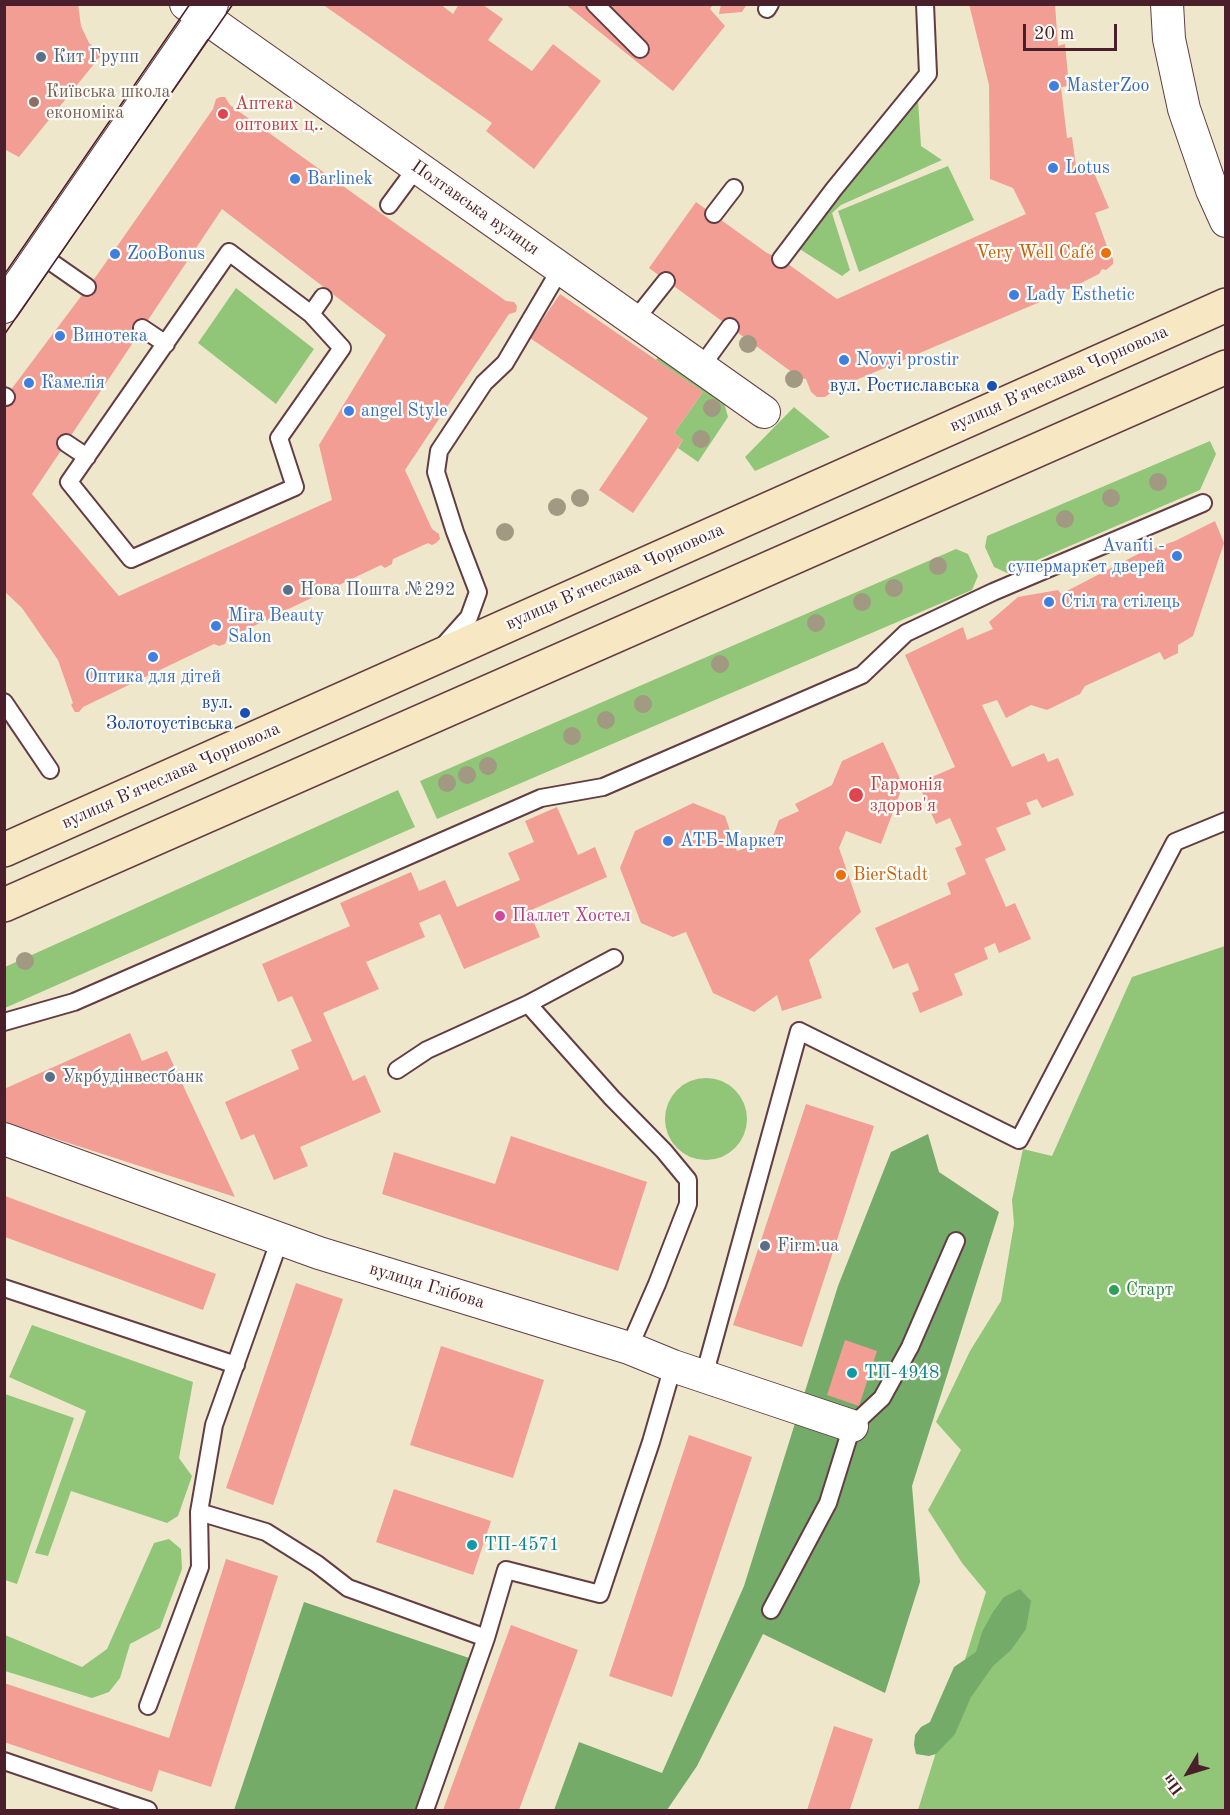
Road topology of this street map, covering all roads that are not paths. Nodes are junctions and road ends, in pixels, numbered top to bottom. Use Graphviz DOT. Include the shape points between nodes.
graph roads {
  1 [pos="595,4"];
  2 [pos="925,4"];
  3 [pos="1167,4"];
  4 [pos="201,8"];
  5 [pos="640,49"];
  6 [pos="417,167"];
  7 [pos="734,188"];
  8 [pos="388,205"];
  9 [pos="714,214"];
  10 [pos="1226,221"];
  11 [pos="41,255"];
  12 [pos="781,259"];
  13 [pos="561,268"];
  14 [pos="666,281"];
  15 [pos="87,287"];
  16 [pos="323,297"];
  17 [pos="1226,305"];
  18 [pos="4,307"];
  19 [pos="311,314"];
  20 [pos="635,320"];
  21 [pos="729,327"];
  22 [pos="142,328"];
  23 [pos="166,344"];
  24 [pos="701,367"];
  25 [pos="1226,367"];
  26 [pos="764,412"];
  27 [pos="66,442"];
  28 [pos="87,457"];
  29 [pos="1203,503"];
  30 [pos="417,666"];
  31 [pos="4,702"];
  32 [pos="50,770"];
  33 [pos="1226,821"];
  34 [pos="4,850"];
  35 [pos="4,905"];
  36 [pos="614,958"];
  37 [pos="528,1004"];
  38 [pos="4,1022"];
  39 [pos="397,1070"];
  40 [pos="4,1139"];
  41 [pos="280,1239"];
  42 [pos="956,1241"];
  43 [pos="4,1288"];
  44 [pos="629,1348"];
  45 [pos="236,1365"];
  46 [pos="673,1366"];
  47 [pos="704,1376"];
  48 [pos="852,1426"];
  49 [pos="199,1512"];
  50 [pos="771,1610"];
  51 [pos="486,1638"];
  52 [pos="147,1706"];
  53 [pos="4,1761"];
  54 [pos="148,1810"];
  55 [pos="424,1810"];
  1 -- 5 [label="lane"];
  2 -- 12 [label="lane" via="928,74"];
  3 -- 10 [label="street" via="1169,39 1184,109"];
  4 -- 6 [label="street, Полтавська вулиця"];
  4 -- 11 [label="street"];
  6 -- 8 [label="lane"];
  6 -- 13 [label="street, Полтавська вулиця"];
  7 -- 9 [label="lane"];
  11 -- 15 [label="lane"];
  11 -- 18 [label="street"];
  13 -- 20 [label="street, Полтавська вулиця"];
  13 -- 30 [label="lane" via="505,363 484,383 439,451 436,472 478,592 468,617 450,641"];
  14 -- 20 [label="lane"];
  16 -- 19 [label="lane"];
  17 -- 30 [label="main road, вулиця Вʼячеслава Чорновола"];
  19 -- 23 [label="lane" via="229,252"];
  19 -- 28 [label="lane" via="342,348 279,438 295,488 131,559 69,482"];
  20 -- 24 [label="street, Полтавська вулиця"];
  21 -- 24 [label="lane"];
  22 -- 23 [label="lane"];
  23 -- 28 [label="lane"];
  24 -- 26 [label="street, Полтавська вулиця"];
  25 -- 35 [label="main road"];
  27 -- 28 [label="lane"];
  29 -- 38 [label="lane" via="906,633 862,675 603,787 541,798 74,1002"];
  30 -- 34 [label="main road, вулиця Вʼячеслава Чорновола"];
  31 -- 32 [label="lane"];
  33 -- 47 [label="lane" via="1175,842 1019,1140 799,1031"];
  36 -- 37 [label="lane"];
  37 -- 39 [label="lane" via="427,1050"];
  37 -- 44 [label="lane" via="688,1180 688,1204"];
  40 -- 41 [label="street, вулиця Глібова"];
  41 -- 44 [label="street, вулиця Глібова"];
  41 -- 45 [label="lane"];
  42 -- 48 [label="lane" via="905,1358 882,1398"];
  43 -- 45 [label="lane"];
  44 -- 46 [label="street, вулиця Глібова"];
  45 -- 49 [label="lane" via="214,1425"];
  46 -- 47 [label="street, вулиця Глібова"];
  46 -- 51 [label="lane" via="600,1594 506,1570"];
  47 -- 48 [label="street, вулиця Глібова"];
  48 -- 50 [label="lane" via="828,1503"];
  49 -- 51 [label="lane" via="266,1532 348,1588"];
  49 -- 52 [label="lane" via="200,1567"];
  51 -- 55 [label="lane"];
  53 -- 54 [label="lane"];
}
